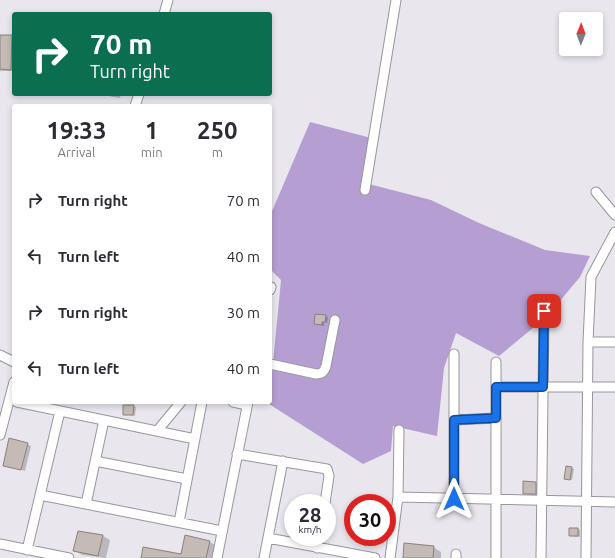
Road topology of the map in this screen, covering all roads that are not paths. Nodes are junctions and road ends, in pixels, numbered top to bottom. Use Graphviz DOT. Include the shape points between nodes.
graph roads {
  1 [pos="168,0"];
  2 [pos="396,0"];
  3 [pos="165,12"];
  4 [pos="365,190"];
  5 [pos="596,192"];
  6 [pos="615,215"];
  7 [pos="615,232"];
  8 [pos="544,311"];
  9 [pos="335,320"];
  10 [pos="588,342"];
  11 [pos="615,342"];
  12 [pos="454,354"];
  13 [pos="0,355"];
  14 [pos="12,361"];
  15 [pos="496,362"];
  16 [pos="272,364"];
  17 [pos="496,387"];
  18 [pos="543,387"];
  19 [pos="587,387"];
  20 [pos="615,387"];
  21 [pos="12,404"];
  22 [pos="27,404"];
  23 [pos="179,404"];
  24 [pos="202,404"];
  25 [pos="247,404"];
  26 [pos="60,411"];
  27 [pos="496,418"];
  28 [pos="104,420"];
  29 [pos="454,420"];
  30 [pos="399,430"];
  31 [pos="157,431"];
  32 [pos="0,434"];
  33 [pos="195,439"];
  34 [pos="237,454"];
  35 [pos="95,461"];
  36 [pos="283,461"];
  37 [pos="187,479"];
  38 [pos="327,494"];
  39 [pos="40,495"];
  40 [pos="398,498"];
  41 [pos="454,499"];
  42 [pos="496,499"];
  43 [pos="542,500"];
  44 [pos="586,501"];
  45 [pos="615,502"];
  46 [pos="86,504"];
  47 [pos="179,522"];
  48 [pos="222,531"];
  49 [pos="268,538"];
  50 [pos="0,544"];
  51 [pos="317,548"];
  52 [pos="27,550"];
  53 [pos="69,558"];
  54 [pos="216,558"];
  55 [pos="264,558"];
  56 [pos="376,558"];
  57 [pos="390,558"];
  58 [pos="496,558"];
  59 [pos="542,558"];
  60 [pos="586,558"];
  1 -- 3 [label="street"];
  2 -- 4 [label="street"];
  5 -- 6 [label="street"];
  7 -- 10 [label="street" via="591,277"];
  8 -- 18 [label="street"];
  9 -- 16 [label="street" via="326,366 321,374"];
  10 -- 11 [label="street"];
  10 -- 19 [label="street"];
  12 -- 29 [label="street"];
  13 -- 14 [label="street"];
  15 -- 17 [label="street"];
  17 -- 18 [label="street"];
  17 -- 27 [label="street"];
  18 -- 19 [label="street"];
  18 -- 43 [label="street"];
  19 -- 20 [label="street"];
  19 -- 44 [label="street"];
  21 -- 32 [label="street"];
  22 -- 26 [label="street"];
  23 -- 31 [label="street"];
  24 -- 33 [label="street"];
  25 -- 34 [label="street"];
  26 -- 28 [label="street"];
  26 -- 39 [label="street"];
  27 -- 29 [label="street"];
  27 -- 42 [label="street"];
  28 -- 31 [label="street"];
  28 -- 35 [label="street"];
  29 -- 41 [label="street"];
  30 -- 40 [label="street"];
  31 -- 33 [label="street"];
  33 -- 37 [label="street"];
  34 -- 36 [label="street"];
  34 -- 48 [label="street"];
  35 -- 37 [label="street"];
  35 -- 46 [label="street"];
  36 -- 38 [label="street" via="327,469 330,476"];
  36 -- 49 [label="street"];
  37 -- 47 [label="street"];
  39 -- 46 [label="street"];
  39 -- 52 [label="street"];
  40 -- 41 [label="street"];
  40 -- 57 [label="street"];
  41 -- 42 [label="street"];
  42 -- 43 [label="street"];
  42 -- 58 [label="street"];
  43 -- 44 [label="street"];
  43 -- 59 [label="street"];
  44 -- 45 [label="street"];
  44 -- 60 [label="street"];
  46 -- 47 [label="street"];
  47 -- 48 [label="street"];
  48 -- 54 [label="street"];
  49 -- 51 [label="street"];
  49 -- 55 [label="street"];
  50 -- 52 [label="street"];
  51 -- 56 [label="street"];
  52 -- 53 [label="street"];
}
